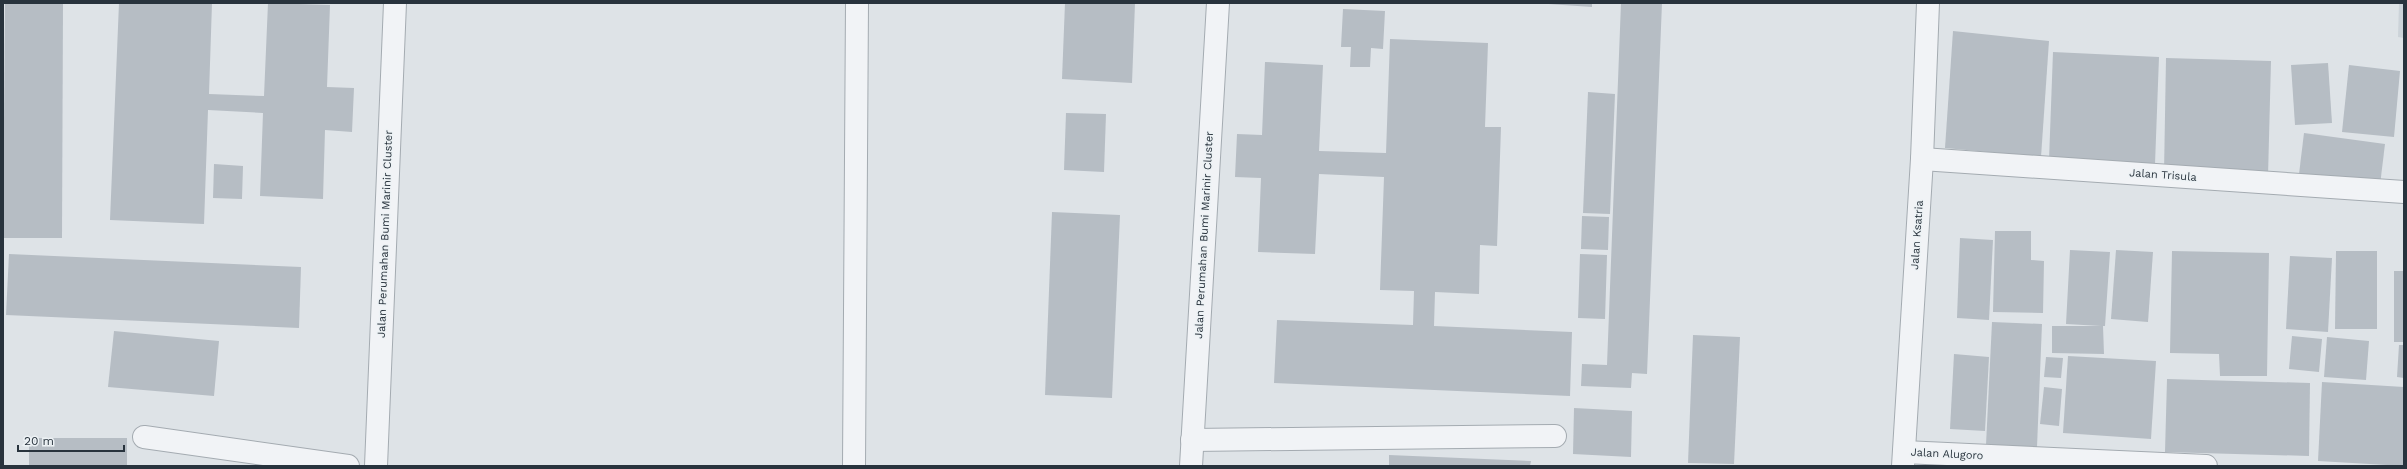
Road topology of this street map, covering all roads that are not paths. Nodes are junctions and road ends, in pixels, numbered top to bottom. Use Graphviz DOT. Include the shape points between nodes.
graph roads {
  1 [pos="395,3"];
  2 [pos="857,3"];
  3 [pos="1218,3"];
  4 [pos="1928,3"];
  5 [pos="1922,159"];
  6 [pos="2404,192"];
  7 [pos="1555,436"];
  8 [pos="144,437"];
  9 [pos="1192,440"];
  10 [pos="1903,459"];
  11 [pos="348,466"];
  12 [pos="376,466"];
  13 [pos="854,466"];
  14 [pos="1191,466"];
  15 [pos="2206,466"];
  1 -- 12 [label="street, Jalan Perumahan Bumi Marinir Cluster"];
  2 -- 13 [label="street"];
  3 -- 9 [label="street, Jalan Perumahan Bumi Marinir Cluster"];
  4 -- 5 [label="street, Jalan Ksatria"];
  5 -- 6 [label="street, Jalan Trisula"];
  5 -- 10 [label="street, Jalan Ksatria"];
  7 -- 9 [label="street"];
  8 -- 11 [label="street"];
  9 -- 14 [label="street, Jalan Perumahan Bumi Marinir Cluster"];
  10 -- 15 [label="street, Jalan Alugoro"];
}
